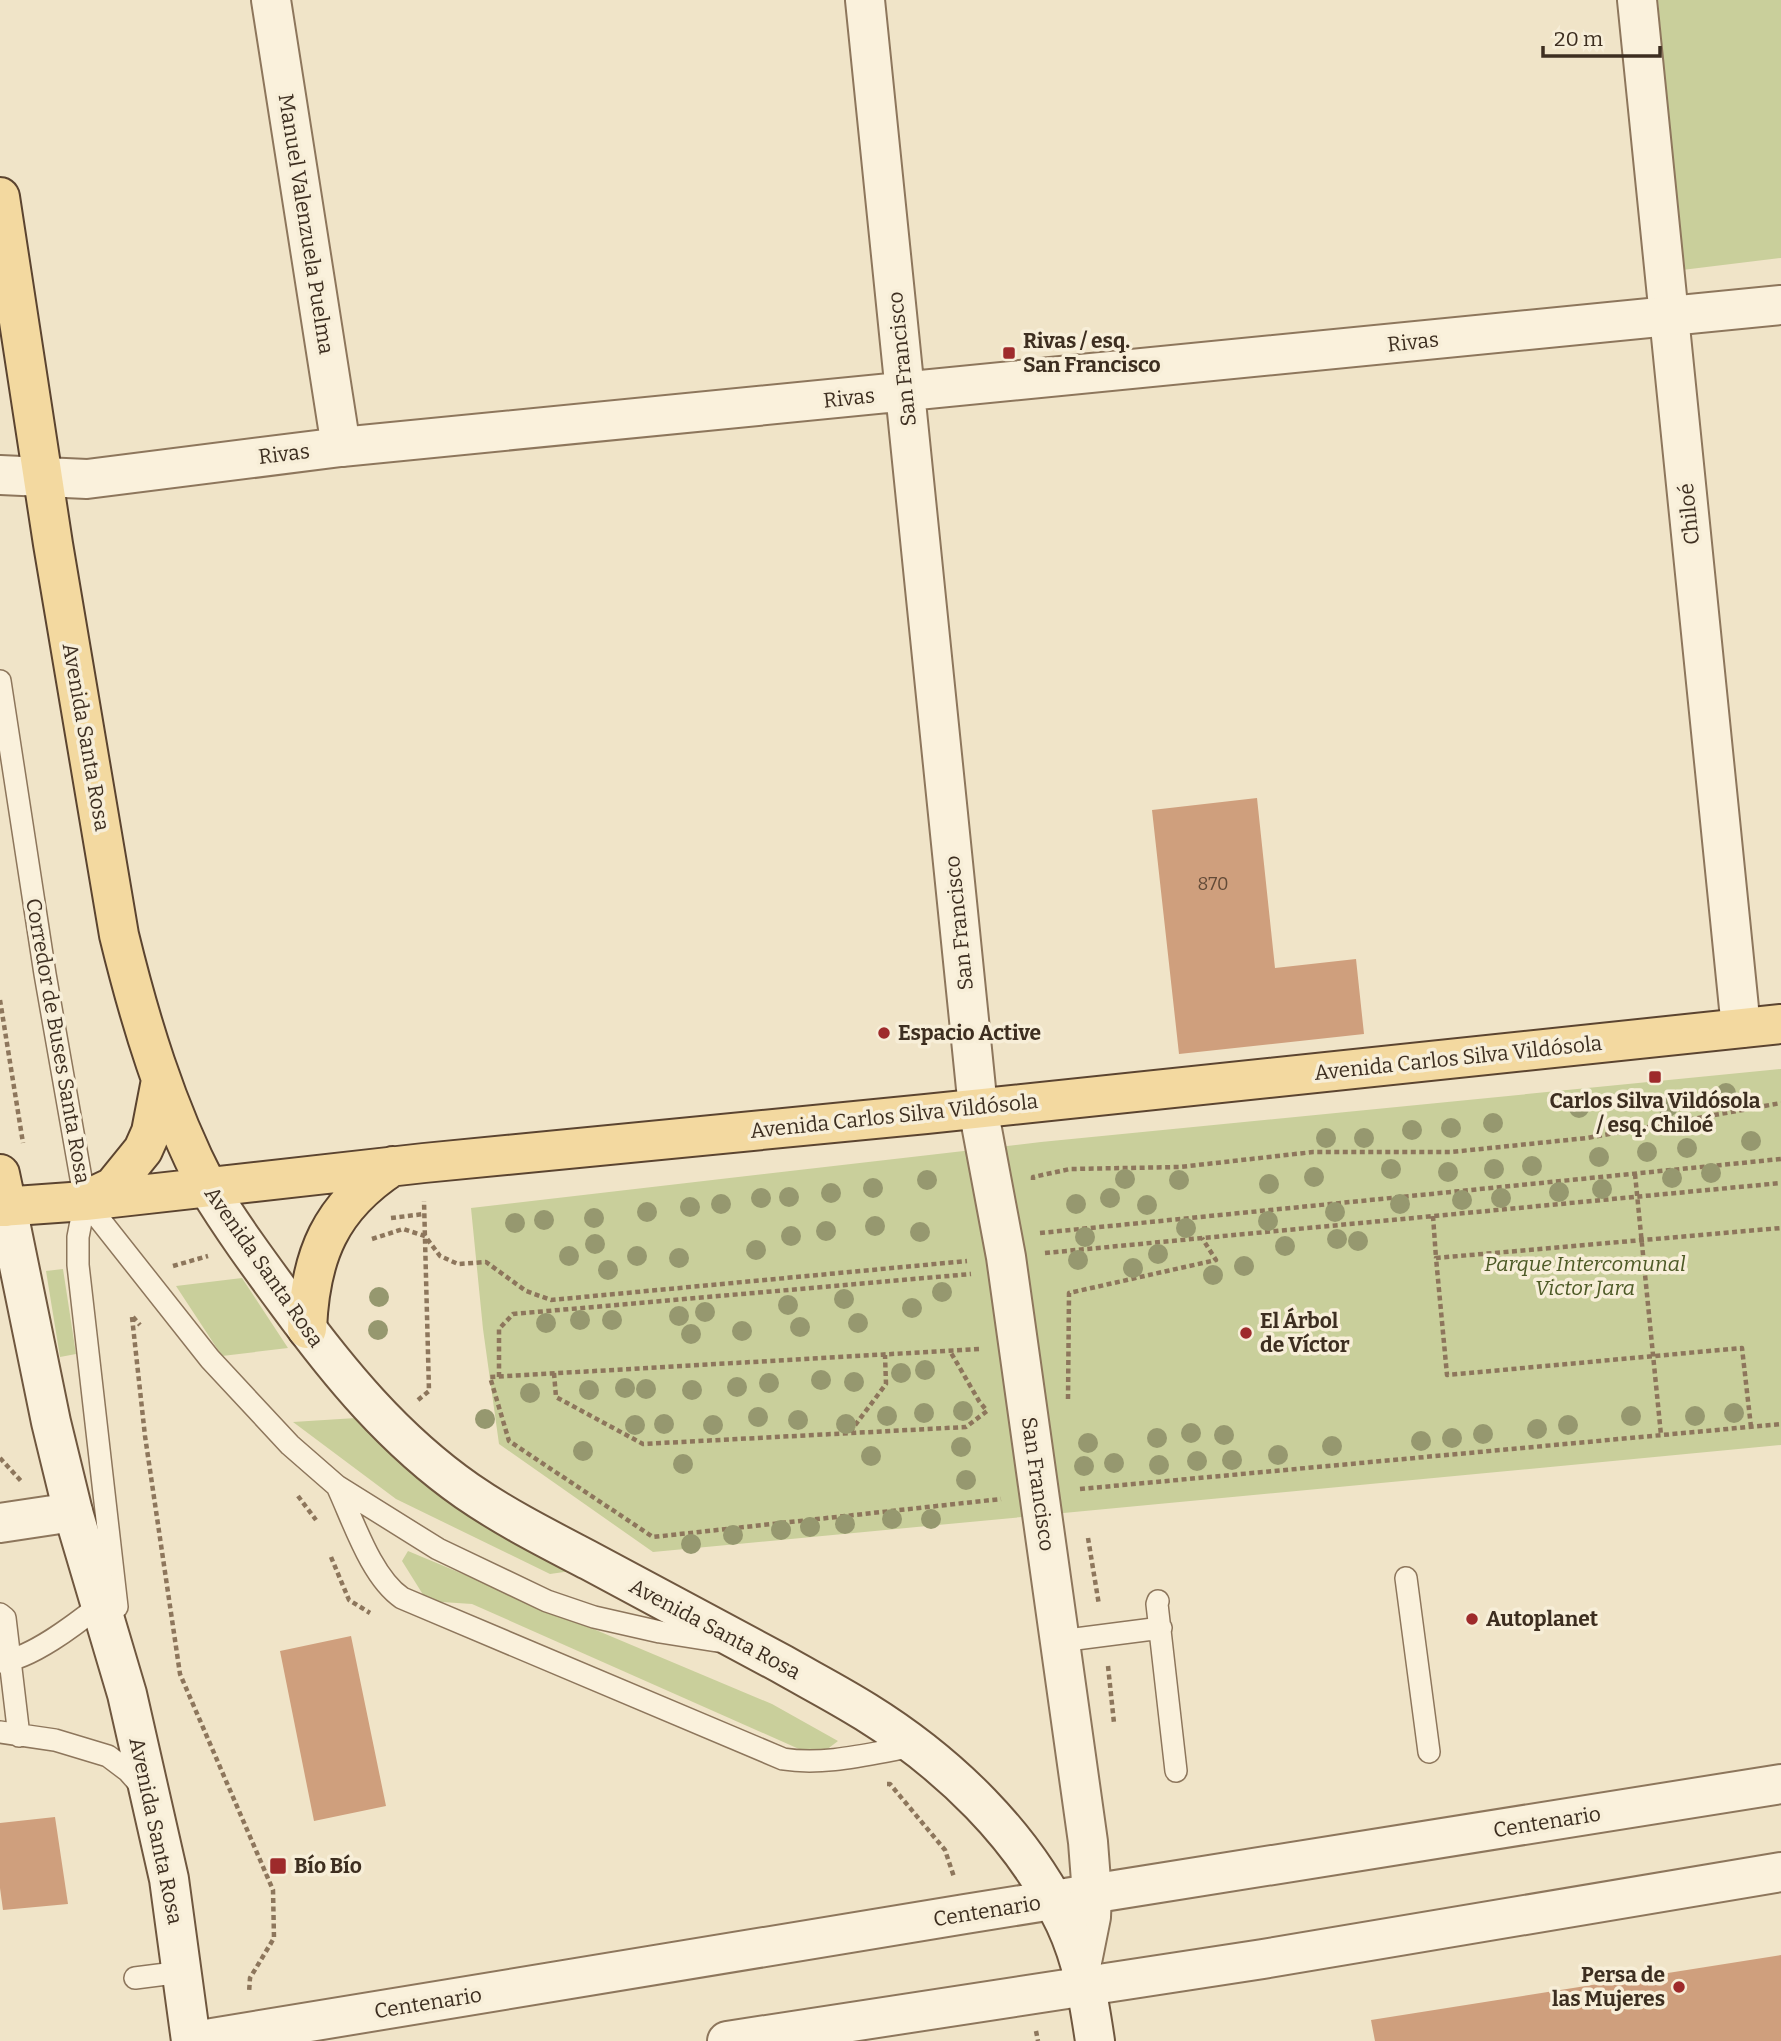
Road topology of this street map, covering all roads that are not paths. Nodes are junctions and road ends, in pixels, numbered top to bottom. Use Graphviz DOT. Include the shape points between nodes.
graph roads {
  1 [pos="271,0"];
  2 [pos="865,0"];
  3 [pos="1637,0"];
  4 [pos="0,197"];
  5 [pos="1781,305"];
  6 [pos="1669,316"];
  7 [pos="905,392"];
  8 [pos="341,447"];
  9 [pos="0,475"];
  10 [pos="43,477"];
  11 [pos="0,681"];
  12 [pos="1781,1024"];
  13 [pos="1741,1028"];
  14 [pos="161,1079"];
  15 [pos="978,1108"];
  16 [pos="409,1165"];
  17 [pos="8,1186"];
  18 [pos="207,1186"];
  19 [pos="85,1201"];
  20 [pos="307,1329"];
  21 [pos="337,1486"];
  22 [pos="73,1512"];
  23 [pos="0,1522"];
  24 [pos="1406,1578"];
  25 [pos="1158,1601"];
  26 [pos="100,1605"];
  27 [pos="0,1614"];
  28 [pos="1161,1628"];
  29 [pos="1060,1641"];
  30 [pos="747,1645"];
  31 [pos="5,1662"];
  32 [pos="127,1694"];
  33 [pos="9,1734"];
  34 [pos="915,1746"];
  35 [pos="1429,1752"];
  36 [pos="1176,1771"];
  37 [pos="1781,1784"];
  38 [pos="151,1797"];
  39 [pos="1781,1872"];
  40 [pos="1093,1894"];
  41 [pos="1053,1900"];
  42 [pos="182,1972"];
  43 [pos="1084,1976"];
  44 [pos="135,1978"];
  45 [pos="884,2029"];
  46 [pos="192,2041"];
  47 [pos="727,2041"];
  48 [pos="1096,2041"];
  1 -- 8 [label="street, Manuel Valenzuela Puelma"];
  2 -- 7 [label="street, San Francisco"];
  3 -- 6 [label="street, Chiloé"];
  4 -- 10 [label="main road, Avenida Santa Rosa"];
  5 -- 6 [label="street, Rivas"];
  6 -- 7 [label="street, Rivas"];
  6 -- 13 [label="street, Chiloé"];
  7 -- 8 [label="street, Rivas"];
  7 -- 15 [label="street, San Francisco"];
  8 -- 10 [label="street, Rivas" via="87,479"];
  9 -- 10 [label="street, Rivas"];
  10 -- 14 [label="main road, Avenida Santa Rosa" via="119,935"];
  11 -- 19 [label="lane, Corredor de Buses Santa Rosa"];
  12 -- 13 [label="main road, Avenida Carlos Silva Vildósola"];
  13 -- 15 [label="main road, Avenida Carlos Silva Vildósola"];
  14 -- 18 [label="main road, Avenida Santa Rosa"];
  14 -- 19 [label="main road" via="157,1110 143,1150 113,1187"];
  15 -- 16 [label="main road, Avenida Carlos Silva Vildósola"];
  15 -- 29 [label="street, San Francisco" via="1006,1257"];
  16 -- 18 [label="main road, Avenida Carlos Silva Vildósola"];
  16 -- 20 [label="main road" via="359,1192 325,1241 310,1288"];
  17 -- 19 [label="main road, Avenida Carlos Silva Vildósola"];
  17 -- 22 [label="street, Avenida Santa Rosa" via="51,1422"];
  18 -- 19 [label="main road, Avenida Carlos Silva Vildósola"];
  18 -- 20 [label="street, Avenida Santa Rosa"];
  19 -- 21 [label="lane" via="210,1359 290,1445"];
  19 -- 32 [label="lane, Corredor de Buses Santa Rosa" via="78,1237 82,1306"];
  20 -- 30 [label="street, Avenida Santa Rosa" via="388,1426 468,1492"];
  21 -- 30 [label="lane" via="438,1549 547,1601 660,1632"];
  21 -- 34 [label="lane" via="372,1562 387,1586 402,1598 783,1759 824,1761"];
  22 -- 23 [label="street"];
  22 -- 26 [label="street, Avenida Santa Rosa"];
  24 -- 35 [label="lane"];
  25 -- 28 [label="lane"];
  26 -- 31 [label="lane" via="55,1637"];
  26 -- 32 [label="street, Avenida Santa Rosa"];
  27 -- 31 [label="lane" via="5,1618"];
  28 -- 29 [label="lane"];
  28 -- 36 [label="lane"];
  29 -- 40 [label="street, San Francisco"];
  30 -- 34 [label="street, Avenida Santa Rosa" via="865,1711"];
  31 -- 33 [label="lane"];
  32 -- 38 [label="street, Avenida Santa Rosa"];
  33 -- 38 [label="lane" via="55,1740 108,1756"];
  34 -- 41 [label="street, Avenida Santa Rosa" via="998,1824"];
  37 -- 40 [label="street, Centenario"];
  38 -- 42 [label="street, Avenida Santa Rosa"];
  39 -- 43 [label="street" via="1263,1959"];
  40 -- 41 [label="street, Centenario"];
  40 -- 43 [label="street, San Francisco"];
  41 -- 43 [label="street, San Francisco"];
  41 -- 46 [label="street, Centenario"];
  42 -- 44 [label="lane"];
  42 -- 46 [label="street, Avenida Santa Rosa"];
  43 -- 45 [label="street"];
  43 -- 48 [label="street, San Francisco"];
  45 -- 47 [label="street"];
}
